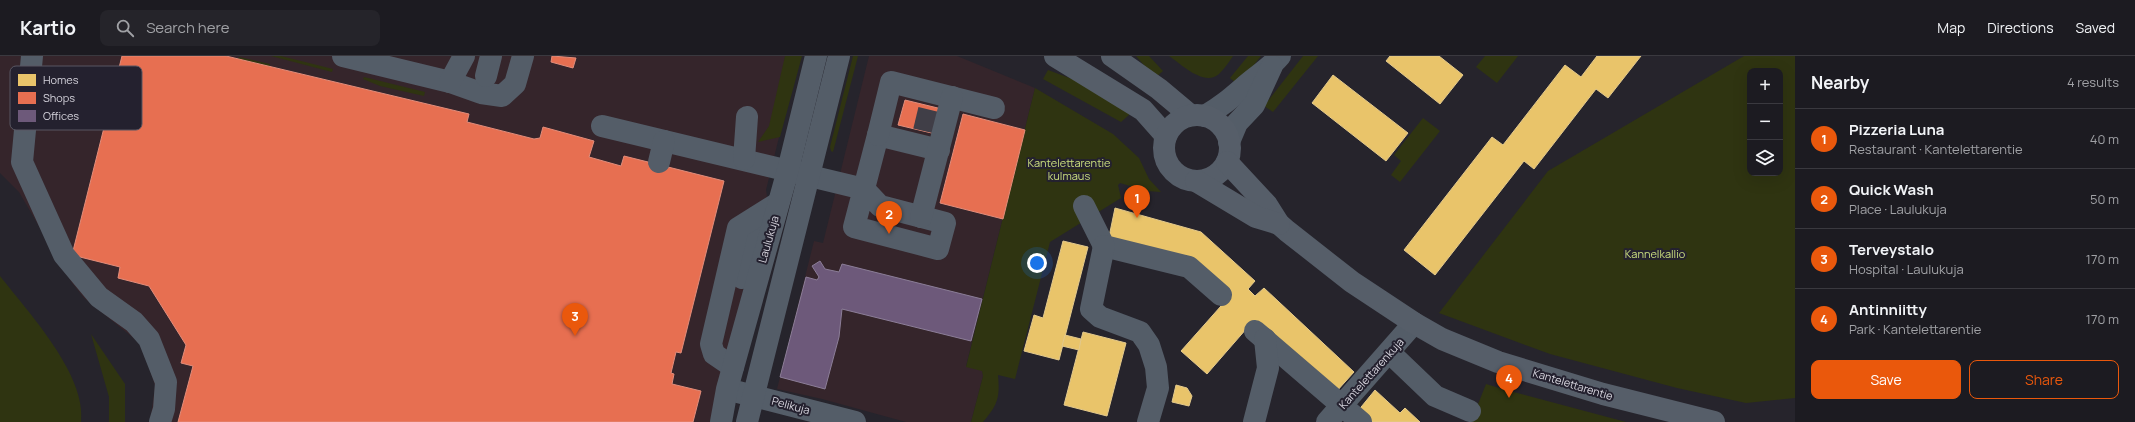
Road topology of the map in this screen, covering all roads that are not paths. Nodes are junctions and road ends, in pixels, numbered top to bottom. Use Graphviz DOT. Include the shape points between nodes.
graph roads {
  1 [pos="32,56"];
  2 [pos="344,56"];
  3 [pos="464,56"];
  4 [pos="523,56"];
  5 [pos="816,56"];
  6 [pos="839,56"];
  7 [pos="1055,56"];
  8 [pos="1112,56"];
  9 [pos="1276,60"];
  10 [pos="31,66"];
  11 [pos="450,82"];
  12 [pos="939,99"];
  13 [pos="994,108"];
  14 [pos="747,116"];
  15 [pos="1198,116"];
  16 [pos="602,126"];
  17 [pos="25,130"];
  18 [pos="878,135"];
  19 [pos="1166,136"];
  20 [pos="927,142"];
  21 [pos="1228,152"];
  22 [pos="744,159"];
  23 [pos="788,170"];
  24 [pos="809,175"];
  25 [pos="1196,181"];
  26 [pos="864,189"];
  27 [pos="778,203"];
  28 [pos="1084,206"];
  29 [pos="758,216"];
  30 [pos="921,217"];
  31 [pos="1279,224"];
  32 [pos="1104,246"];
  33 [pos="1221,295"];
  34 [pos="1414,323"];
  35 [pos="727,334"];
  36 [pos="1389,352"];
  37 [pos="733,367"];
  38 [pos="728,389"];
  39 [pos="752,396"];
  40 [pos="1342,405"];
  41 [pos="1470,411"];
  42 [pos="160,422"];
  43 [pos="721,422"];
  44 [pos="747,422"];
  45 [pos="855,422"];
  46 [pos="1148,422"];
  47 [pos="1254,422"];
  48 [pos="1327,422"];
  49 [pos="1361,422"];
  50 [pos="1714,422"];
  1 -- 10 [label="street"];
  2 -- 11 [label="street"];
  3 -- 11 [label="street"];
  4 -- 11 [label="street" via="515,84 502,96 481,93"];
  5 -- 23 [label="street, Laulukuja"];
  6 -- 24 [label="street"];
  7 -- 19 [label="main road" via="1143,110"];
  8 -- 15 [label="main road"];
  9 -- 15 [label="street" via="1225,105"];
  9 -- 21 [label="street" via="1254,105 1237,123"];
  12 -- 13 [label="street"];
  12 -- 18 [label="street" via="891,82"];
  12 -- 20 [label="street"];
  14 -- 22 [label="street"];
  15 -- 19 [label="main road" via="1175,122"];
  15 -- 21 [label="main road" via="1221,126"];
  16 -- 22 [label="street" via="661,152"];
  17 -- 42 [label="street" via="22,162 64,255 100,297 134,322 149,339 166,382 164,409"];
  18 -- 20 [label="street"];
  18 -- 26 [label="street"];
  19 -- 25 [label="main road" via="1163,146 1169,166 1176,174"];
  20 -- 30 [label="street"];
  21 -- 25 [label="main road" via="1214,176"];
  21 -- 31 [label="main road, Kantelettarentie"];
  22 -- 23 [label="street"];
  23 -- 24 [label="street"];
  23 -- 27 [label="street, Laulukuja"];
  24 -- 26 [label="street"];
  24 -- 39 [label="street"];
  25 -- 31 [label="main road, Kantelettarentie" via="1256,217"];
  26 -- 30 [label="street" via="880,206"];
  26 -- 30 [label="street" via="854,227 938,249 945,223"];
  27 -- 29 [label="street"];
  27 -- 37 [label="street, Laulukuja"];
  28 -- 32 [label="street"];
  29 -- 35 [label="street"];
  29 -- 37 [label="street" via="738,228 711,344 714,354"];
  31 -- 34 [label="main road, Kantelettarentie" via="1352,282"];
  32 -- 33 [label="street" via="1190,266"];
  32 -- 46 [label="street" via="1091,309 1100,317 1140,332 1149,344 1156,367 1158,388"];
  34 -- 36 [label="street, Kantelettarenkuja"];
  34 -- 50 [label="main road, Kantelettarentie" via="1442,339 1498,362 1603,394"];
  36 -- 40 [label="street, Kantelettarenkuja"];
  36 -- 41 [label="street" via="1434,396"];
  37 -- 38 [label="street, Laulukuja"];
  38 -- 39 [label="street, Pelikuja"];
  38 -- 43 [label="street, Laulukuja"];
  39 -- 44 [label="street"];
  39 -- 45 [label="street, Pelikuja"];
  40 -- 47 [label="street" via="1260,335 1268,368"];
  40 -- 48 [label="street, Kantelettarenkuja"];
  40 -- 49 [label="street"];
}
